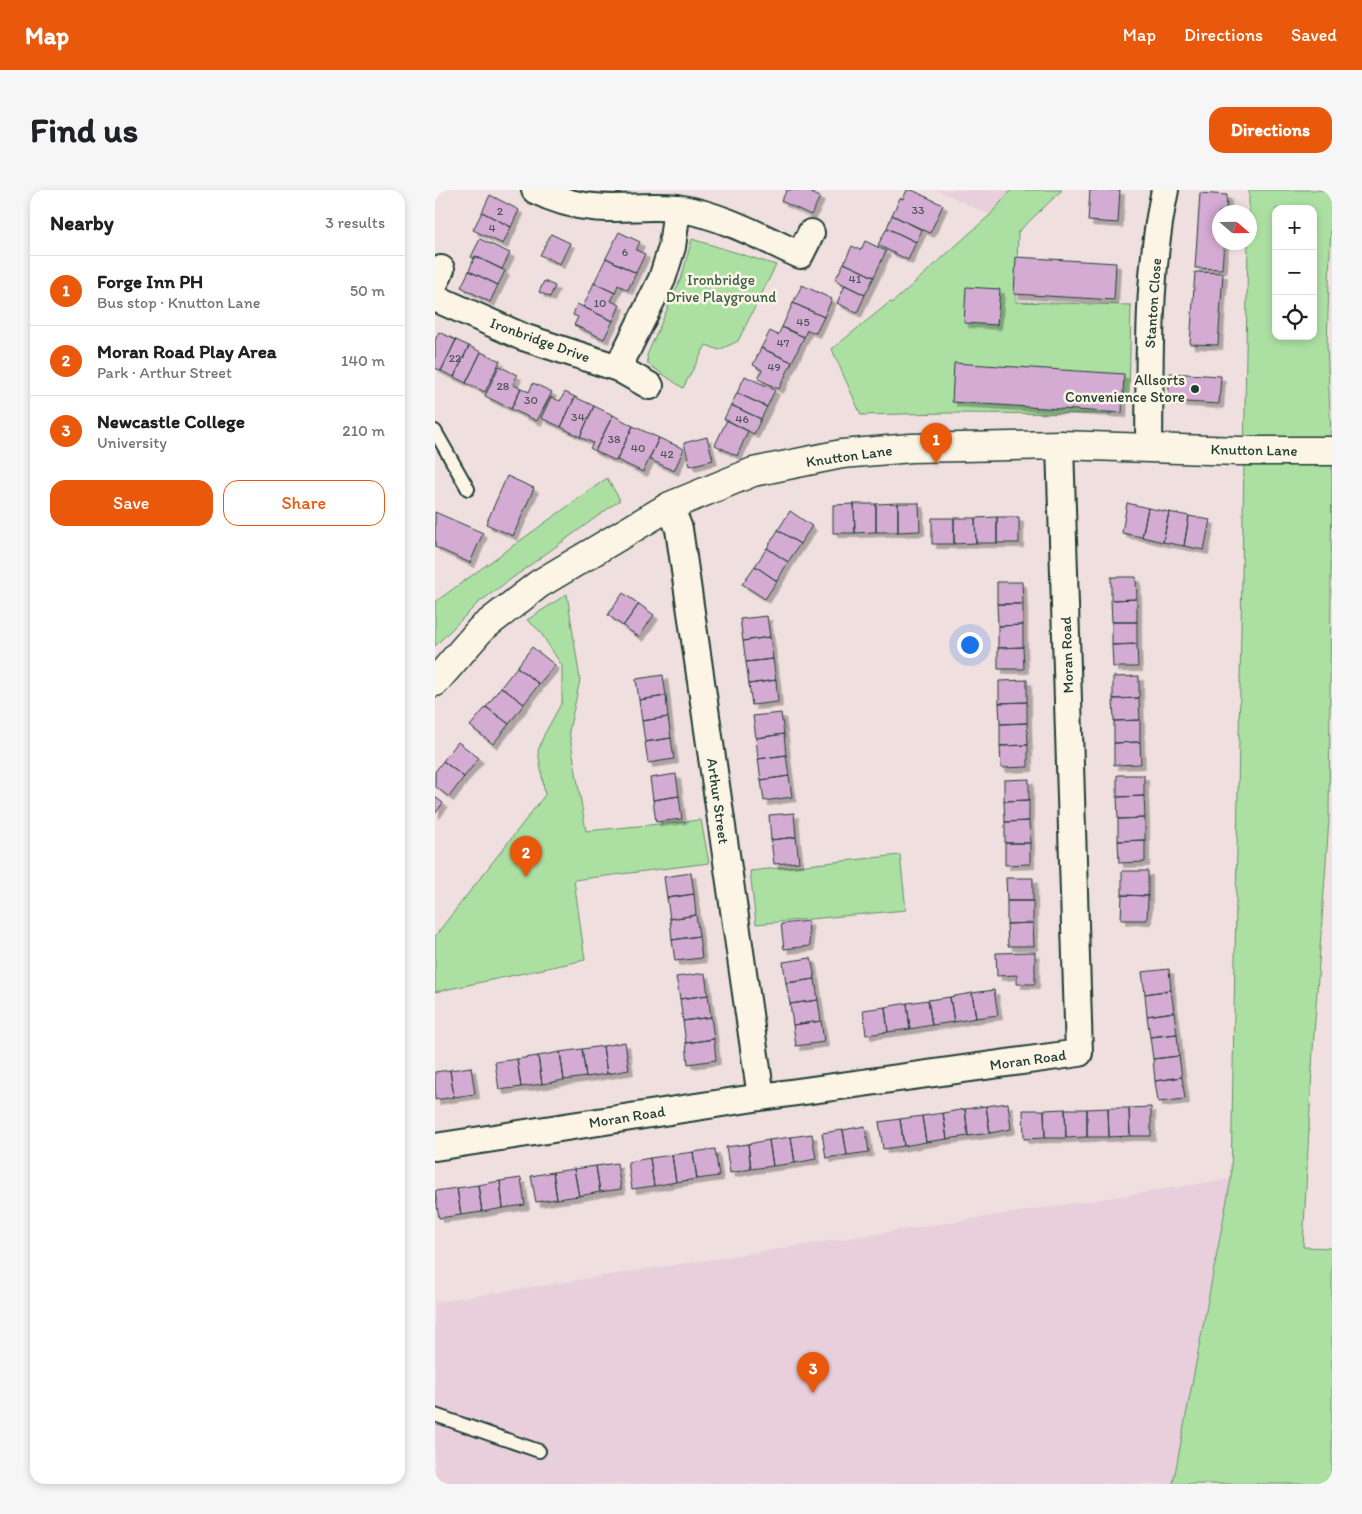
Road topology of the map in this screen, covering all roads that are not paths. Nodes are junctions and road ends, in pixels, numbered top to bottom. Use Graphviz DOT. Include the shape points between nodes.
graph roads {
  1 [pos="535,190"];
  2 [pos="1165,190"];
  3 [pos="677,208"];
  4 [pos="811,233"];
  5 [pos="435,298"];
  6 [pos="618,368"];
  7 [pos="651,386"];
  8 [pos="435,431"];
  9 [pos="1060,445"];
  10 [pos="1149,448"];
  11 [pos="1330,451"];
  12 [pos="468,488"];
  13 [pos="670,506"];
  14 [pos="435,682"];
  15 [pos="761,1097"];
  16 [pos="435,1147"];
  17 [pos="435,1415"];
  18 [pos="539,1451"];
  1 -- 3 [label="street" via="570,204"];
  2 -- 10 [label="street, Stanton Close" via="1150,306"];
  3 -- 4 [label="street" via="721,219 800,255"];
  3 -- 6 [label="street" via="672,247 662,280"];
  5 -- 6 [label="street, Ironbridge Drive" via="523,337"];
  6 -- 7 [label="street, Ironbridge Drive"];
  8 -- 12 [label="lane"];
  9 -- 10 [label="main road, Knutton Lane"];
  9 -- 13 [label="main road, Knutton Lane" via="911,448 842,454 753,472"];
  9 -- 15 [label="street, Moran Road" via="1079,1053"];
  10 -- 11 [label="main road, Knutton Lane"];
  13 -- 14 [label="main road, Knutton Lane" via="539,584 481,629"];
  13 -- 15 [label="street, Arthur Street" via="679,529"];
  15 -- 16 [label="street, Moran Road"];
  17 -- 18 [label="lane"];
}
